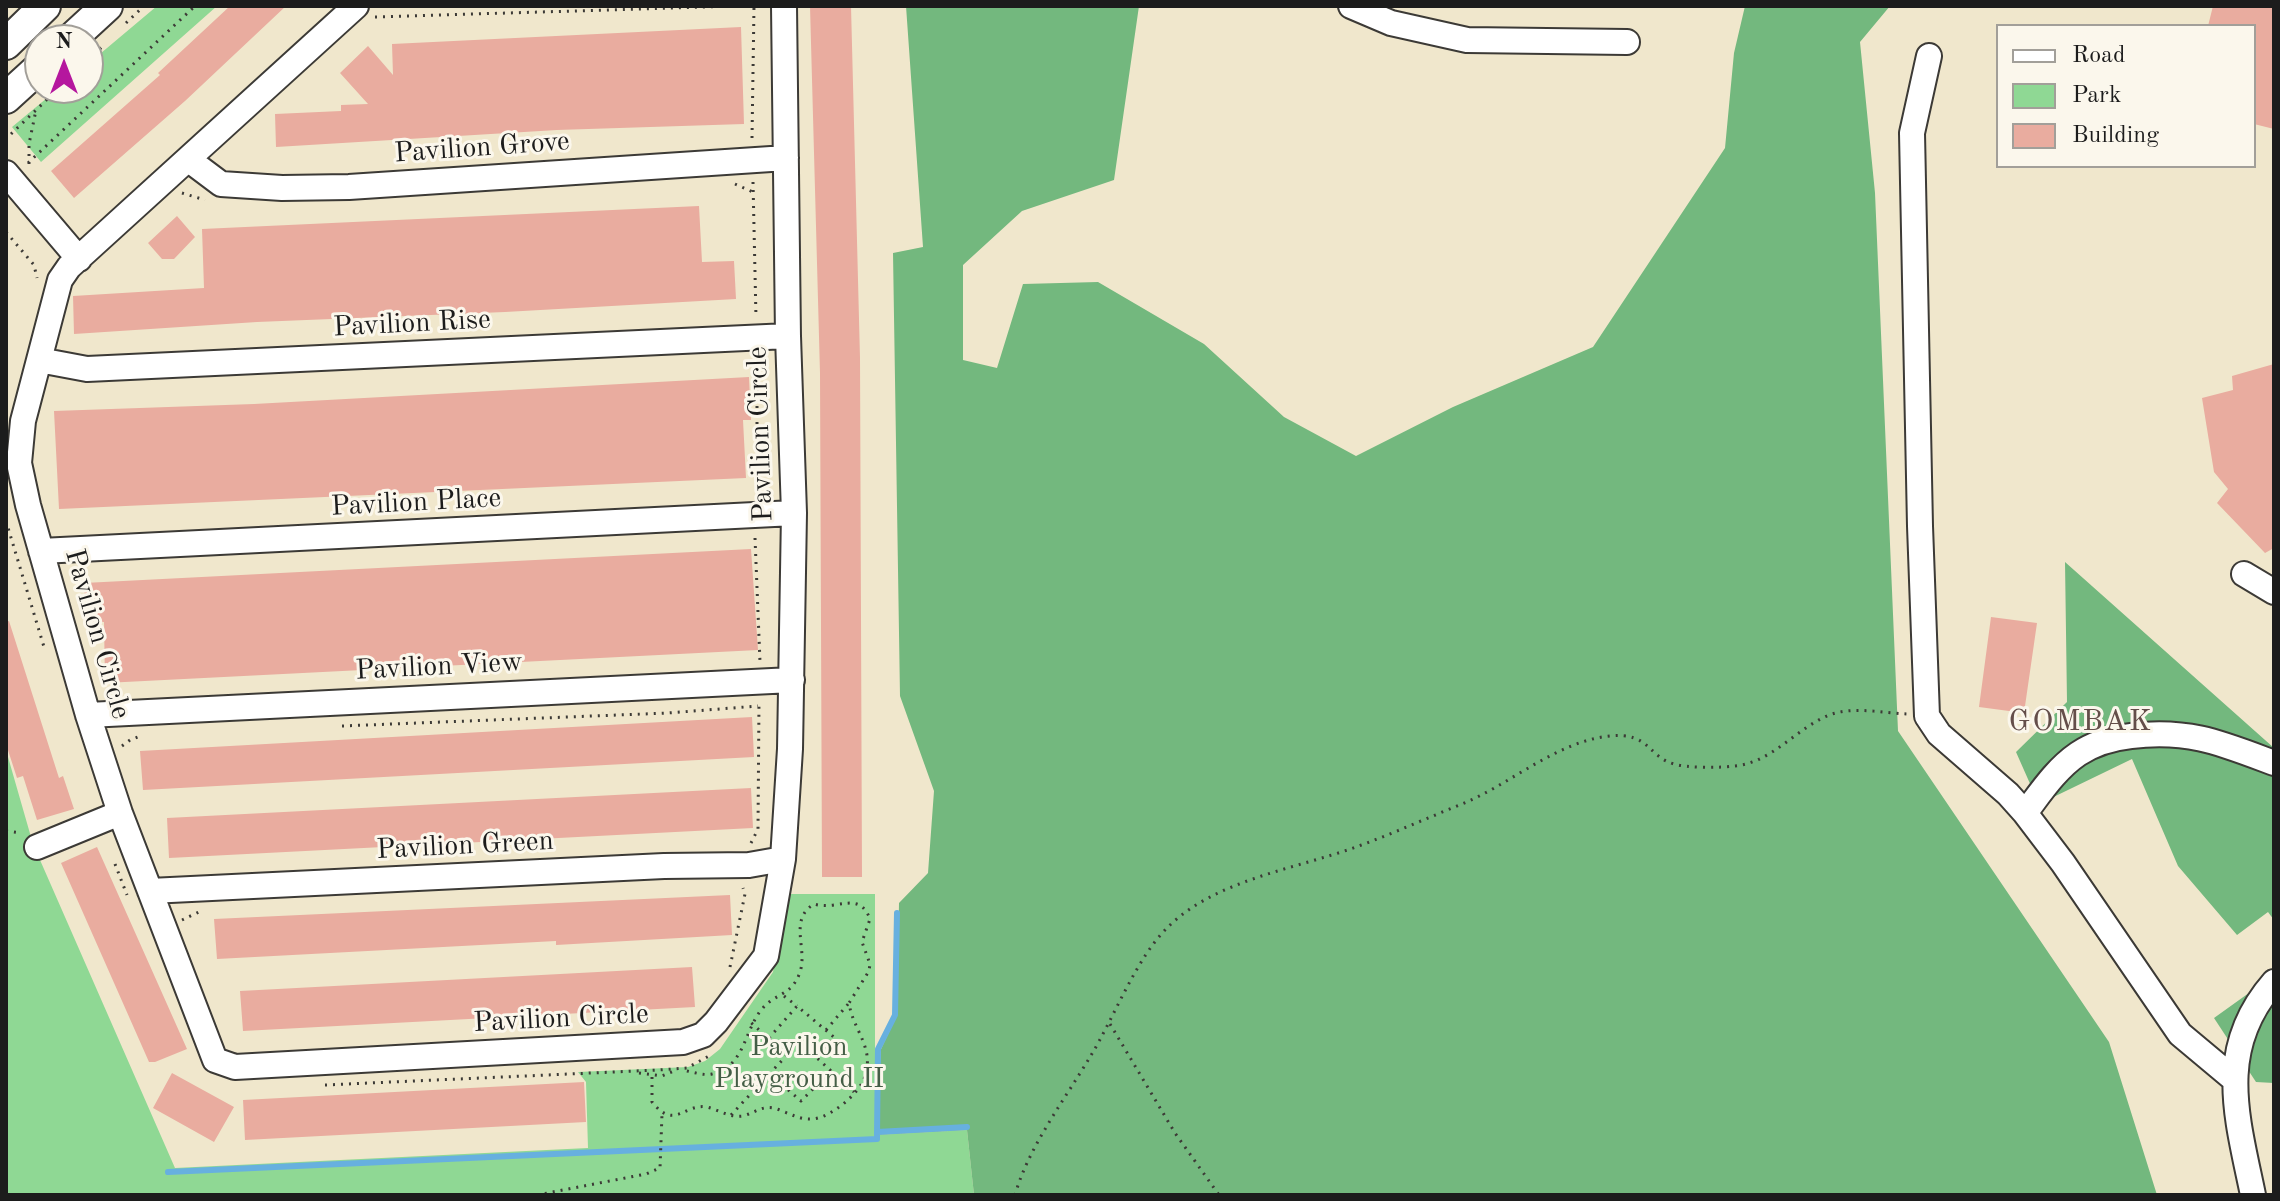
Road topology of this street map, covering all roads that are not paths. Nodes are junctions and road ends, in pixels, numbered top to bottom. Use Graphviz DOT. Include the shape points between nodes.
graph roads {
  1 [pos="45,6"];
  2 [pos="107,6"];
  3 [pos="784,6"];
  4 [pos="1351,6"];
  5 [pos="360,12"];
  6 [pos="87,24"];
  7 [pos="1627,42"];
  8 [pos="6,44"];
  9 [pos="1929,56"];
  10 [pos="24,82"];
  11 [pos="6,98"];
  12 [pos="786,158"];
  13 [pos="189,160"];
  14 [pos="6,173"];
  15 [pos="79,259"];
  16 [pos="788,336"];
  17 [pos="39,360"];
  18 [pos="794,513"];
  19 [pos="41,551"];
  20 [pos="2244,574"];
  21 [pos="2274,592"];
  22 [pos="792,680"];
  23 [pos="88,715"];
  24 [pos="2274,763"];
  25 [pos="120,813"];
  26 [pos="2025,813"];
  27 [pos="37,847"];
  28 [pos="783,859"];
  29 [pos="140,895"];
  30 [pos="2274,982"];
  31 [pos="2235,1080"];
  32 [pos="2253,1195"];
  1 -- 8 [label="main road"];
  2 -- 6 [label="main road"];
  3 -- 12 [label="street, Pavilion Circle"];
  4 -- 7 [label="street" via="1391,23 1467,40"];
  5 -- 13 [label="street, Pavilion Circle"];
  9 -- 26 [label="street" via="1912,133 1927,716 1939,734"];
  10 -- 11 [label="main road"];
  12 -- 13 [label="street, Pavilion Grove" via="282,188 221,184"];
  12 -- 16 [label="street, Pavilion Circle"];
  13 -- 15 [label="street, Pavilion Circle"];
  14 -- 15 [label="street"];
  15 -- 17 [label="street, Pavilion Circle" via="60,280"];
  16 -- 17 [label="street, Pavilion Rise" via="87,369"];
  16 -- 18 [label="street, Pavilion Circle"];
  17 -- 19 [label="street, Pavilion Circle" via="23,421 19,463"];
  18 -- 19 [label="street, Pavilion Place"];
  18 -- 22 [label="street, Pavilion Circle"];
  19 -- 23 [label="street, Pavilion Circle"];
  20 -- 21 [label="street"];
  22 -- 23 [label="street, Pavilion View"];
  22 -- 28 [label="street, Pavilion Circle"];
  23 -- 25 [label="street, Pavilion Circle"];
  24 -- 26 [label="street" via="2183,733 2114,738 2080,753 2055,774"];
  25 -- 27 [label="street"];
  25 -- 29 [label="street, Pavilion Circle"];
  26 -- 31 [label="street" via="2180,1034"];
  28 -- 29 [label="street, Pavilion Green" via="749,865"];
  28 -- 29 [label="street, Pavilion Circle" via="766,956 703,1035 683,1042 235,1067 215,1060"];
  30 -- 31 [label="street" via="2241,1034"];
  31 -- 32 [label="street" via="2235,1108"];
}
